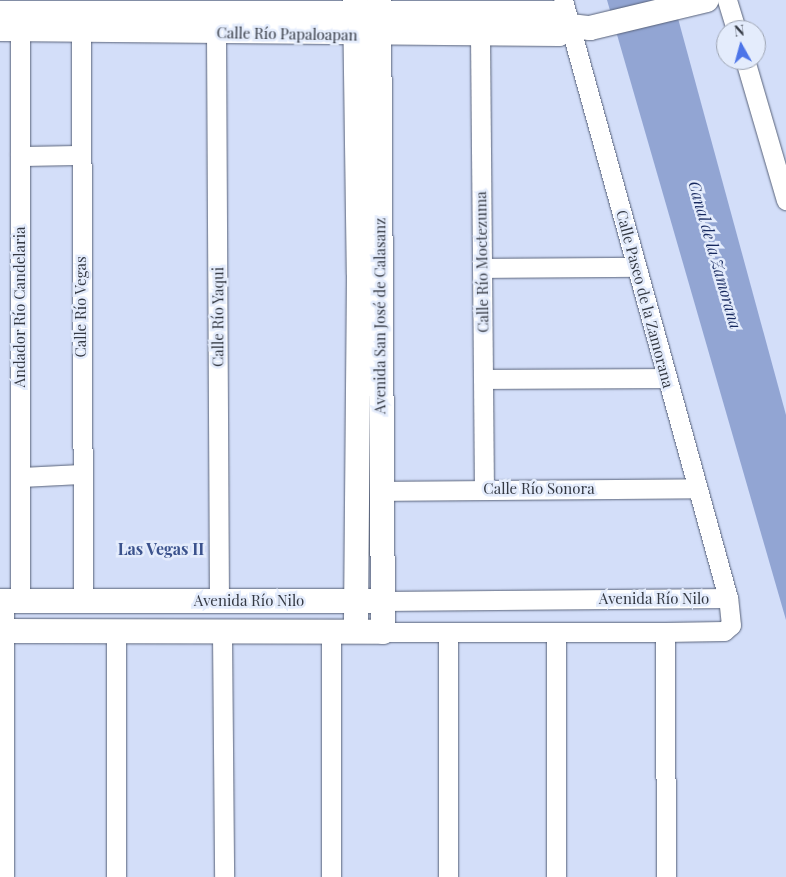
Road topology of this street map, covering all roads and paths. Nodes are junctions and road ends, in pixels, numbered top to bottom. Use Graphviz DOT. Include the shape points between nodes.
graph roads {
  1 [pos="563,0"];
  2 [pos="707,0"];
  3 [pos="727,0"];
  4 [pos="379,6"];
  5 [pos="362,20"];
  6 [pos="733,20"];
  7 [pos="10,21"];
  8 [pos="81,22"];
  9 [pos="570,26"];
  10 [pos="216,33"];
  11 [pos="480,35"];
  12 [pos="748,70"];
  13 [pos="80,155"];
  14 [pos="20,156"];
  15 [pos="786,200"];
  16 [pos="636,266"];
  17 [pos="482,268"];
  18 [pos="666,378"];
  19 [pos="483,379"];
  20 [pos="81,474"];
  21 [pos="20,477"];
  22 [pos="698,488"];
  23 [pos="484,489"];
  24 [pos="380,491"];
  25 [pos="728,598"];
  26 [pos="8,601"];
  27 [pos="83,601"];
  28 [pos="219,601"];
  29 [pos="356,601"];
  30 [pos="382,601"];
  31 [pos="2,631"];
  32 [pos="356,631"];
  33 [pos="116,632"];
  34 [pos="331,632"];
  35 [pos="384,632"];
  36 [pos="448,632"];
  37 [pos="665,632"];
  38 [pos="222,633"];
  39 [pos="556,633"];
  40 [pos="4,877"];
  41 [pos="116,877"];
  42 [pos="224,877"];
  43 [pos="331,877"];
  44 [pos="448,877"];
  45 [pos="556,877"];
  46 [pos="666,877"];
  1 -- 9 [label="street, Calle Paseo de la Zamorana"];
  2 -- 9 [label="street, Calle Río Papaloapan" via="611,25"];
  3 -- 6 [label="street"];
  4 -- 5 [label="street, Calle Río Papaloapan"];
  4 -- 9 [label="street, Calle Río Papaloapan" via="557,13"];
  5 -- 8 [label="street, Calle Río Papaloapan"];
  5 -- 10 [label="street, Calle Río Papaloapan"];
  5 -- 11 [label="street, Calle Río Papaloapan"];
  5 -- 24 [label="street, Avenida San José de Calasanz"];
  5 -- 29 [label="street, Avenida San José de Calasanz"];
  7 -- 8 [label="street, Calle Río Papaloapan"];
  7 -- 14 [label="street, Andador Río Candelaria"];
  8 -- 10 [label="street, Calle Río Papaloapan"];
  8 -- 13 [label="street, Calle Río Vegas"];
  9 -- 11 [label="street, Calle Río Papaloapan" via="559,34"];
  9 -- 16 [label="street, Calle Paseo de la Zamorana"];
  10 -- 28 [label="street, Calle Río Yaqui"];
  11 -- 17 [label="street, Calle Río Moctezuma"];
  12 -- 15 [label="street"];
  13 -- 14 [label="street"];
  13 -- 20 [label="street, Calle Río Vegas"];
  14 -- 21 [label="street, Andador Río Candelaria"];
  16 -- 17 [label="street"];
  16 -- 18 [label="street, Calle Paseo de la Zamorana"];
  17 -- 19 [label="street, Calle Río Moctezuma"];
  18 -- 19 [label="street"];
  18 -- 22 [label="street, Calle Paseo de la Zamorana"];
  19 -- 23 [label="street, Calle Río Moctezuma"];
  20 -- 21 [label="street"];
  20 -- 27 [label="street, Calle Río Vegas"];
  21 -- 26 [label="street, Andador Río Candelaria"];
  22 -- 23 [label="street, Calle Río Sonora"];
  22 -- 25 [label="street, Calle Paseo de la Zamorana"];
  23 -- 24 [label="street, Calle Río Sonora"];
  24 -- 30 [label="street, Avenida San José de Calasanz"];
  25 -- 30 [label="street, Avenida Río Nilo"];
  25 -- 37 [label="street, Avenida Río Nilo" via="731,625 728,629"];
  26 -- 27 [label="street, Avenida Río Nilo"];
  26 -- 31 [label="street, Andador Río Candelaria"];
  27 -- 28 [label="street, Avenida Río Nilo"];
  28 -- 29 [label="street, Avenida Río Nilo"];
  29 -- 30 [label="street, Avenida Río Nilo"];
  29 -- 32 [label="street, Avenida San José de Calasanz"];
  30 -- 35 [label="street, Avenida San José de Calasanz"];
  31 -- 33 [label="street, Avenida Río Nilo"];
  31 -- 40 [label="street, Andador Río Candelaria"];
  32 -- 34 [label="street, Avenida Río Nilo"];
  32 -- 35 [label="street, Avenida Río Nilo"];
  33 -- 38 [label="street, Avenida Río Nilo"];
  33 -- 41 [label="street"];
  34 -- 38 [label="street, Avenida Río Nilo"];
  34 -- 43 [label="street"];
  35 -- 36 [label="street, Avenida Río Nilo"];
  36 -- 39 [label="street, Avenida Río Nilo"];
  36 -- 44 [label="street"];
  37 -- 39 [label="street, Avenida Río Nilo"];
  37 -- 46 [label="street"];
  38 -- 42 [label="street"];
  39 -- 45 [label="street"];
}
